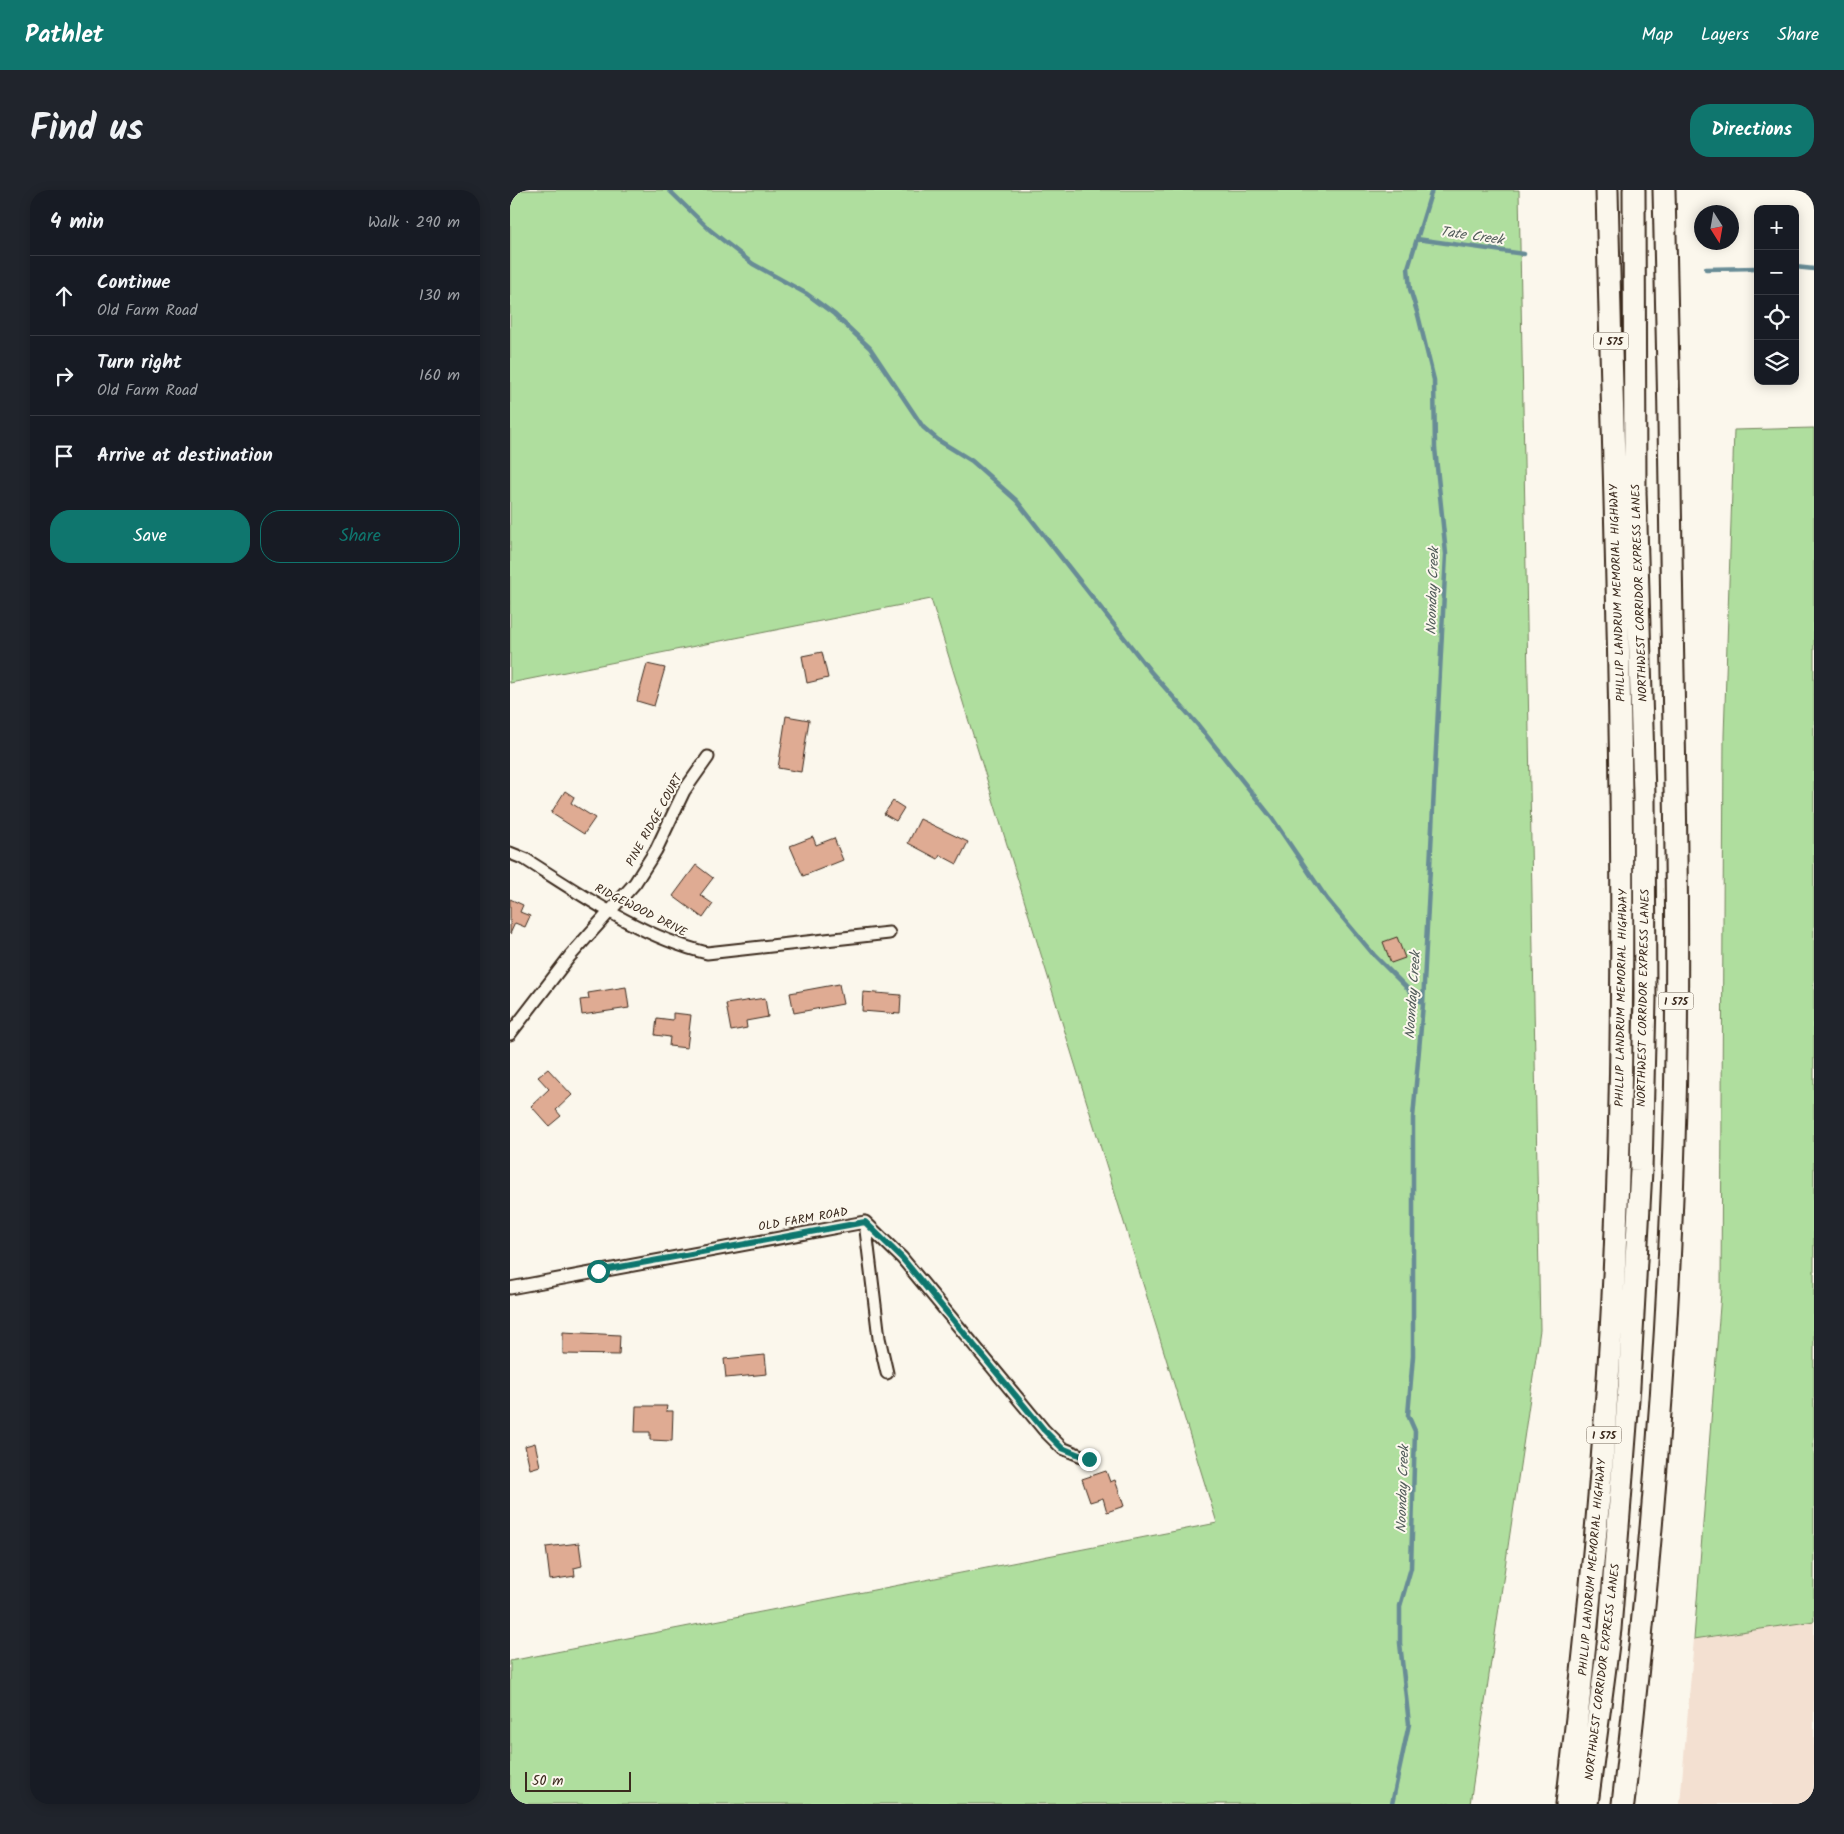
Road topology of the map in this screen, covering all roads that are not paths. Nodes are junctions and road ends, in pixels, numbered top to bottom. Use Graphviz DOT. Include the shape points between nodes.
graph roads {
  1 [pos="1607,190"];
  2 [pos="1634,190"];
  3 [pos="1664,190"];
  4 [pos="708,756"];
  5 [pos="510,853"];
  6 [pos="608,911"];
  7 [pos="889,933"];
  8 [pos="510,1034"];
  9 [pos="865,1222"];
  10 [pos="510,1288"];
  11 [pos="887,1373"];
  12 [pos="1089,1459"];
  13 [pos="1648,1559"];
  14 [pos="1572,1767"];
  15 [pos="1555,1804"];
  16 [pos="1567,1804"];
  17 [pos="1587,1804"];
  18 [pos="1623,1804"];
  19 [pos="1638,1804"];
  1 -- 14 [label="highway, PHILLIP LANDRUM MEMORIAL HIGHWAY / I 575" via="1622,797 1618,1153 1602,1457"];
  2 -- 17 [label="highway, NORTHWEST CORRIDOR EXPRESS LANES" via="1636,491 1644,804 1645,999 1641,1170 1629,1386 1610,1629"];
  3 -- 13 [label="highway, I 575" via="1677,954 1669,1258"];
  4 -- 6 [label="street, PINE RIDGE COURT" via="684,791 656,850 635,883"];
  5 -- 6 [label="street, RIDGEWOOD DRIVE"];
  6 -- 7 [label="street, RIDGEWOOD DRIVE" via="678,946 707,953"];
  6 -- 8 [label="street, PINE RIDGE COURT"];
  9 -- 10 [label="street, OLD FARM ROAD"];
  9 -- 11 [label="street" via="879,1338"];
  9 -- 12 [label="street, OLD FARM ROAD" via="902,1258 1044,1430 1062,1448"];
  13 -- 18 [label="highway, I 575"];
  13 -- 19 [label="highway"];
  14 -- 15 [label="highway"];
  14 -- 16 [label="highway, PHILLIP LANDRUM MEMORIAL HIGHWAY / I 575"];
}
